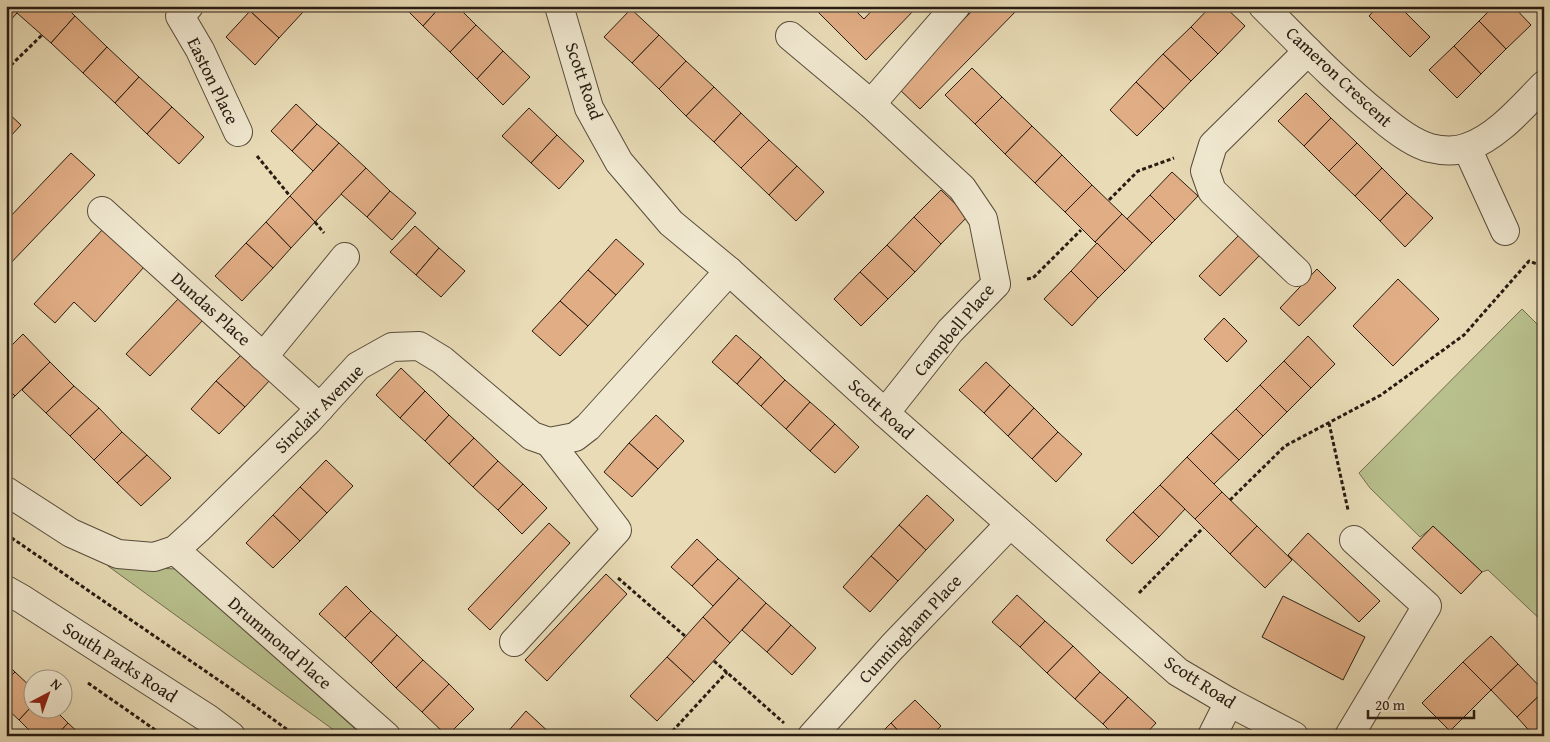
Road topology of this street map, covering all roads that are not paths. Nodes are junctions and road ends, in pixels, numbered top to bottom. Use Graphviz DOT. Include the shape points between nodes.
graph roads {
  1 [pos="189,6"];
  2 [pos="559,6"];
  3 [pos="956,6"];
  4 [pos="1264,6"];
  5 [pos="790,36"];
  6 [pos="1308,51"];
  7 [pos="1544,86"];
  8 [pos="871,104"];
  9 [pos="238,132"];
  10 [pos="1467,148"];
  11 [pos="102,211"];
  12 [pos="1505,231"];
  13 [pos="345,257"];
  14 [pos="729,272"];
  15 [pos="1297,272"];
  16 [pos="263,357"];
  17 [pos="320,408"];
  18 [pos="885,413"];
  19 [pos="549,442"];
  20 [pos="6,491"];
  21 [pos="1010,524"];
  22 [pos="1354,540"];
  23 [pos="175,550"];
  24 [pos="6,590"];
  25 [pos="514,642"];
  26 [pos="1229,702"];
  27 [pos="801,732"];
  28 [pos="232,736"];
  29 [pos="386,736"];
  30 [pos="1212,736"];
  31 [pos="1294,736"];
  32 [pos="1350,736"];
  1 -- 9 [label="street, Easton Place" via="180,16 200,50"];
  2 -- 14 [label="street, Scott Road" via="590,108 619,162 671,223"];
  3 -- 8 [label="street"];
  4 -- 6 [label="street, Cameron Crescent"];
  5 -- 8 [label="street, Campbell Place"];
  6 -- 10 [label="street, Cameron Crescent" via="1355,97 1399,132 1429,148 1448,151"];
  6 -- 15 [label="street" via="1213,145 1205,171 1212,191"];
  7 -- 10 [label="street, Cameron Crescent" via="1490,136"];
  8 -- 18 [label="street, Campbell Place" via="962,188 984,219 996,284 950,331"];
  10 -- 12 [label="street"];
  11 -- 16 [label="street, Dundas Place"];
  13 -- 16 [label="street"];
  14 -- 18 [label="street, Scott Road"];
  14 -- 19 [label="street" via="588,427 575,437"];
  16 -- 17 [label="street, Dundas Place"];
  17 -- 19 [label="street, Sinclair Avenue" via="358,366 392,347 419,346 442,360 532,436"];
  17 -- 23 [label="street, Sinclair Avenue"];
  18 -- 21 [label="street, Scott Road"];
  19 -- 25 [label="street" via="617,530"];
  20 -- 23 [label="street, Sinclair Avenue" via="71,533 118,554 154,557"];
  21 -- 26 [label="street, Scott Road" via="1178,672"];
  21 -- 27 [label="street, Cunningham Place" via="892,647"];
  22 -- 32 [label="street" via="1427,606"];
  23 -- 29 [label="street, Drummond Place"];
  24 -- 28 [label="street, South Parks Road"];
  26 -- 30 [label="street"];
  26 -- 31 [label="street, Scott Road"];
}
